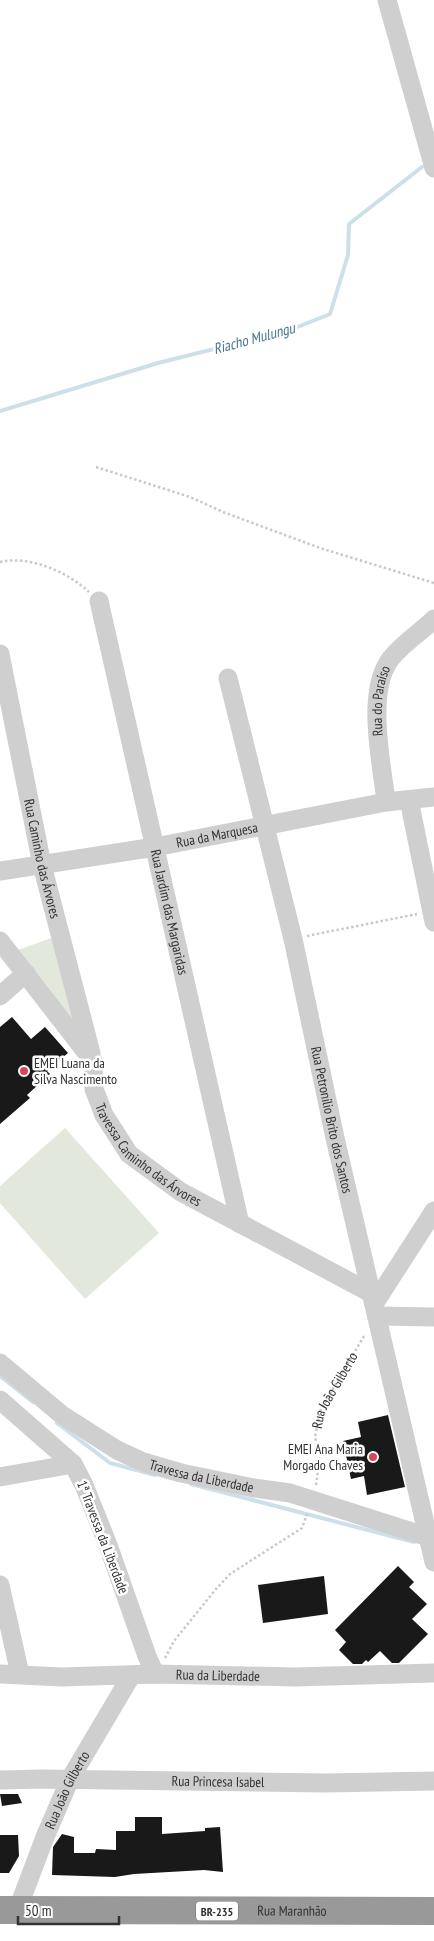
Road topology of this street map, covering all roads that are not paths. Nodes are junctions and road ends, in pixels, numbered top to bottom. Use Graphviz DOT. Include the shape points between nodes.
graph roads {
  1 [pos="387,0"];
  2 [pos="434,168"];
  3 [pos="99,601"];
  4 [pos="434,618"];
  5 [pos="0,654"];
  6 [pos="228,678"];
  7 [pos="434,797"];
  8 [pos="409,800"];
  9 [pos="386,802"];
  10 [pos="265,824"];
  11 [pos="155,847"];
  12 [pos="42,865"];
  13 [pos="0,872"];
  14 [pos="433,916"];
  15 [pos="0,941"];
  16 [pos="26,973"];
  17 [pos="0,996"];
  18 [pos="93,1061"];
  19 [pos="434,1211"];
  20 [pos="240,1224"];
  21 [pos="374,1304"];
  22 [pos="434,1317"];
  23 [pos="0,1363"];
  24 [pos="0,1400"];
  25 [pos="73,1464"];
  26 [pos="0,1477"];
  27 [pos="428,1537"];
  28 [pos="434,1562"];
  29 [pos="0,1585"];
  30 [pos="434,1673"];
  31 [pos="0,1674"];
  32 [pos="20,1674"];
  33 [pos="155,1674"];
  34 [pos="132,1676"];
  35 [pos="70,1779"];
  36 [pos="0,1780"];
  37 [pos="434,1781"];
  38 [pos="9,1910"];
  39 [pos="434,1911"];
  1 -- 2 [label="street"];
  3 -- 11 [label="street, Rua Jardim das Margaridas"];
  4 -- 9 [label="street, Rua do Paraíso" via="389,661 380,681 378,718"];
  5 -- 12 [label="street, Rua Caminho das Árvores"];
  6 -- 10 [label="street, Rua Petronílio Brito dos Santos"];
  7 -- 8 [label="street, Rua da Marquesa"];
  8 -- 9 [label="street, Rua da Marquesa"];
  8 -- 14 [label="street"];
  9 -- 10 [label="street, Rua da Marquesa"];
  10 -- 11 [label="street, Rua da Marquesa"];
  10 -- 21 [label="street, Rua Petronílio Brito dos Santos" via="294,939 334,1138"];
  11 -- 12 [label="street, Rua da Marquesa"];
  11 -- 20 [label="street, Rua Jardim das Margaridas"];
  12 -- 13 [label="street, Rua da Marquesa"];
  12 -- 18 [label="street, Rua Caminho das Árvores"];
  15 -- 16 [label="street"];
  16 -- 17 [label="street"];
  16 -- 18 [label="street"];
  18 -- 20 [label="street, Travessa Caminho das Árvores" via="94,1089 129,1154 181,1192"];
  19 -- 21 [label="street"];
  20 -- 21 [label="street, Travessa Caminho das Árvores"];
  21 -- 22 [label="street"];
  21 -- 27 [label="street, Rua Petronílio Brito dos Santos"];
  23 -- 27 [label="street, Travessa da Liberdade" via="76,1425 143,1462 180,1473 290,1493"];
  24 -- 25 [label="street, 1ª Travessa da Liberdade"];
  25 -- 26 [label="street"];
  25 -- 33 [label="street, 1ª Travessa da Liberdade" via="108,1545"];
  27 -- 28 [label="street, Rua Petronílio Brito dos Santos"];
  29 -- 32 [label="street"];
  30 -- 33 [label="street, Rua da Liberdade" via="295,1677"];
  31 -- 32 [label="street, Rua da Liberdade"];
  32 -- 34 [label="street, Rua da Liberdade"];
  33 -- 34 [label="street, Rua da Liberdade"];
  34 -- 35 [label="street, Rua João Gilberto"];
  35 -- 36 [label="street, Rua Princesa Isabel"];
  35 -- 37 [label="street, Rua Princesa Isabel" via="326,1784"];
  35 -- 38 [label="street, Rua João Gilberto"];
  38 -- 39 [label="highway, Rua Maranhão / BR-235"];
}
